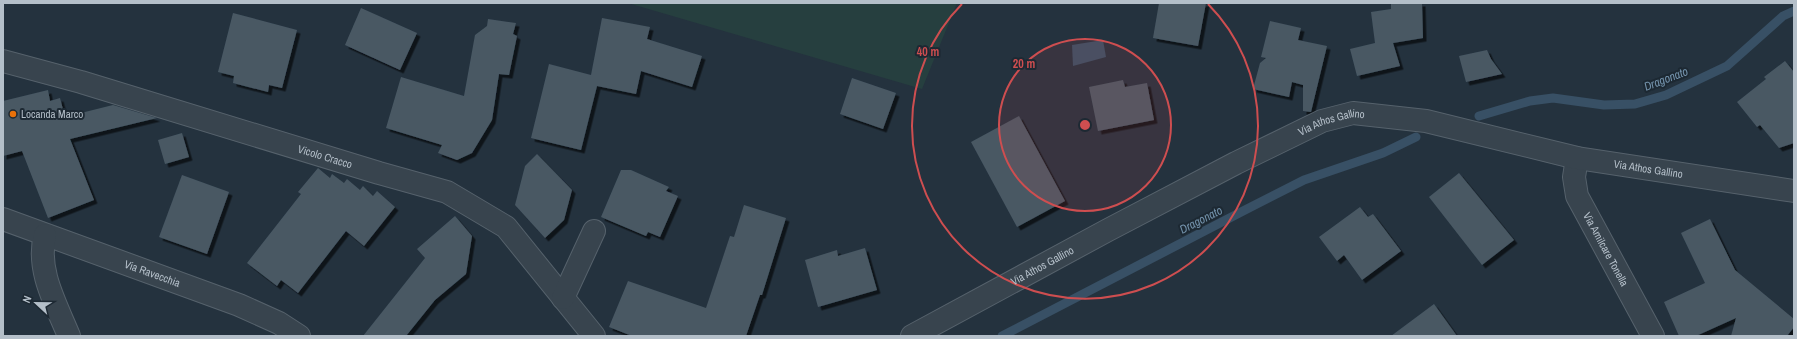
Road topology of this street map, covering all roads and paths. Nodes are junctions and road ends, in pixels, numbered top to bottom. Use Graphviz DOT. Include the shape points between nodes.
graph roads {
  1 [pos="3,61"];
  2 [pos="1578,158"];
  3 [pos="1794,192"];
  4 [pos="3,219"];
  5 [pos="594,231"];
  6 [pos="45,235"];
  7 [pos="563,298"];
  8 [pos="69,336"];
  9 [pos="299,336"];
  10 [pos="594,336"];
  11 [pos="912,336"];
  12 [pos="1653,336"];
  1 -- 7 [label="street, Vicolo Cracco" via="448,192 506,227"];
  2 -- 3 [label="street, Via Athos Gallino"];
  2 -- 11 [label="street, Via Athos Gallino" via="1426,121 1353,114 1322,121 1108,230"];
  2 -- 12 [label="street, Via Amilcare Tonella" via="1574,177 1577,196"];
  4 -- 6 [label="street, Via Ravecchia"];
  5 -- 7 [label="street"];
  6 -- 8 [label="street" via="42,248 45,275"];
  6 -- 9 [label="street, Via Ravecchia" via="239,305 279,323"];
  7 -- 10 [label="street, Vicolo Cracco"];
}
